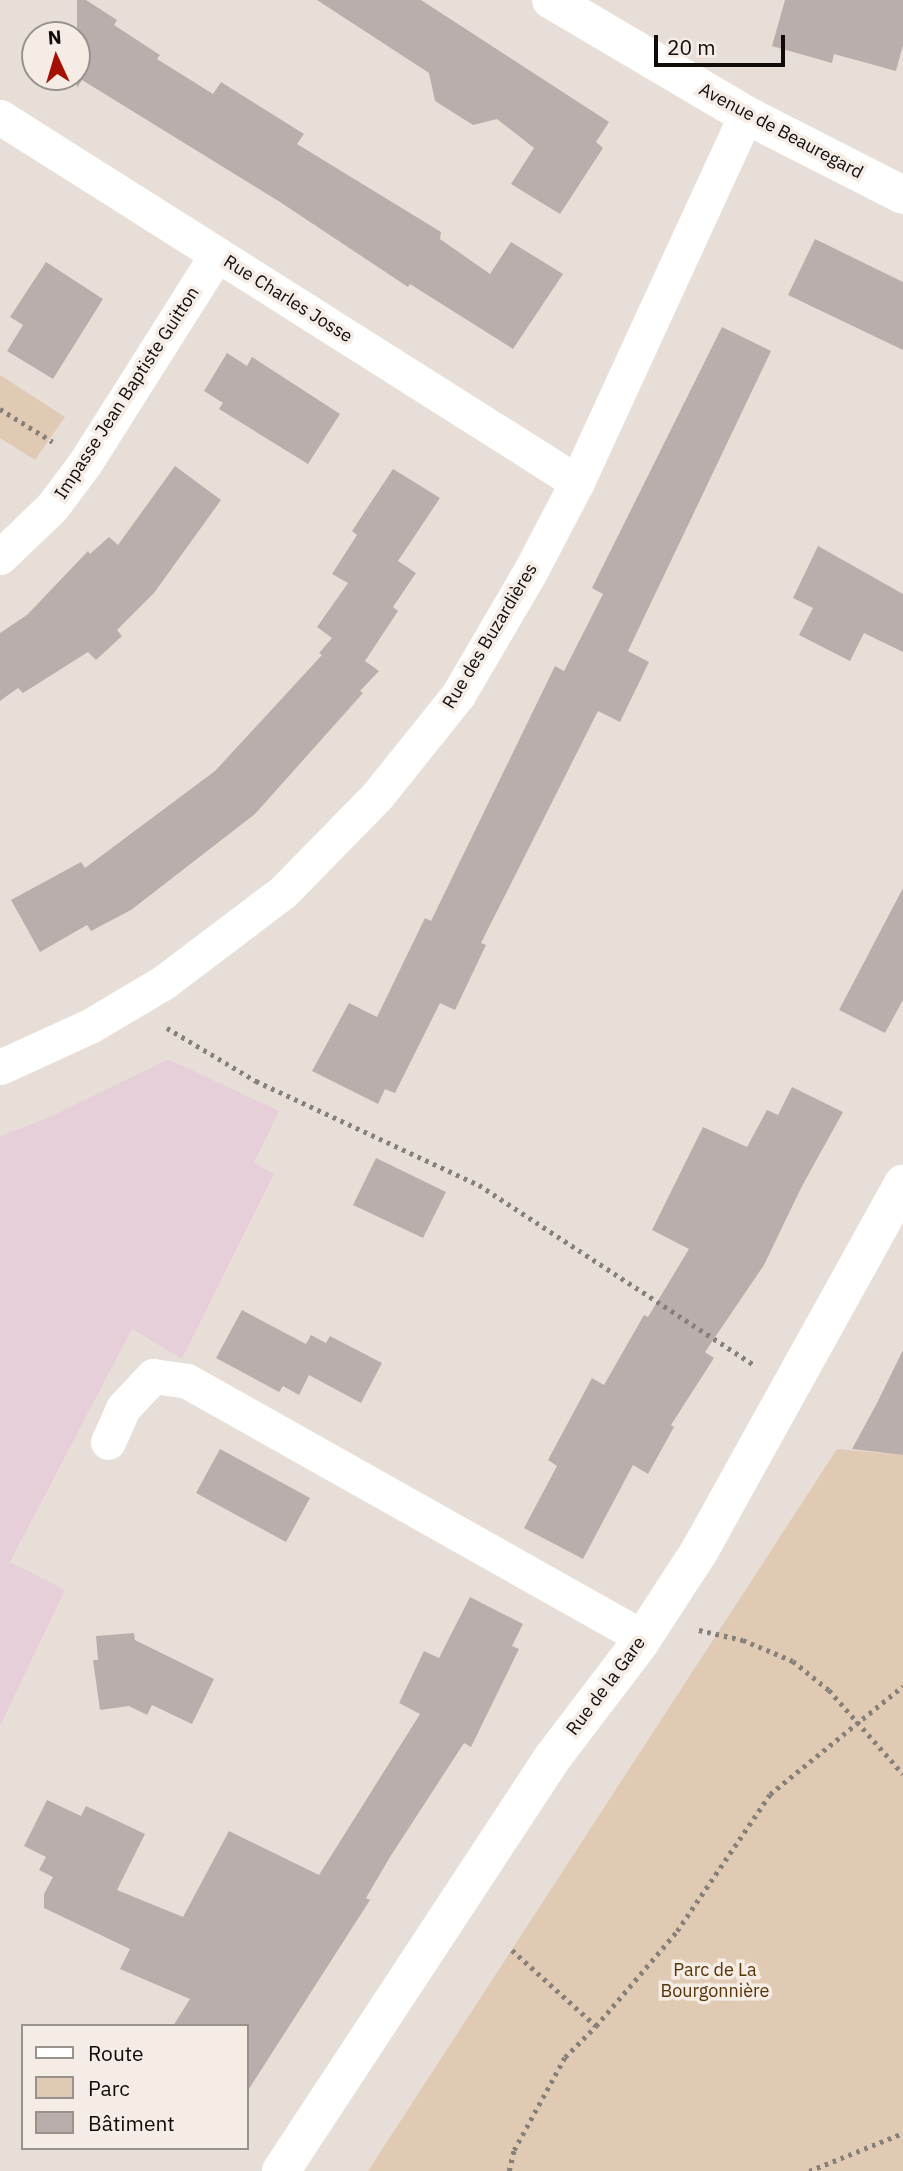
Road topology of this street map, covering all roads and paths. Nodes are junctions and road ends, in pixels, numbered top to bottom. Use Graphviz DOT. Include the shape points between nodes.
graph roads {
  1 [pos="551,0"];
  2 [pos="746,115"];
  3 [pos="0,117"];
  4 [pos="903,195"];
  5 [pos="217,254"];
  6 [pos="0,409"];
  7 [pos="86,463"];
  8 [pos="576,482"];
  9 [pos="0,557"];
  10 [pos="127,1005"];
  11 [pos="0,1067"];
  12 [pos="903,1184"];
  13 [pos="789,1388"];
  14 [pos="108,1441"];
  15 [pos="651,1626"];
  16 [pos="903,1686"];
  17 [pos="858,1722"];
  18 [pos="903,1774"];
  19 [pos="512,1950"];
  20 [pos="596,2026"];
  21 [pos="903,2133"];
  22 [pos="281,2171"];
  23 [pos="509,2171"];
  24 [pos="809,2171"];
  1 -- 2 [label="street, Avenue de Beauregard"];
  2 -- 4 [label="street, Avenue de Beauregard"];
  2 -- 8 [label="street, Rue des Buzardières"];
  3 -- 5 [label="street, Rue Charles Josse"];
  5 -- 7 [label="street, Impasse Jean Baptiste Guitton"];
  5 -- 8 [label="street, Rue Charles Josse"];
  6 -- 7 [label="path"];
  7 -- 9 [label="street, Impasse Jean Baptiste Guitton" via="52,507"];
  8 -- 10 [label="street, Rue des Buzardières" via="458,695 377,796 283,892 225,939"];
  10 -- 11 [label="street, Rue des Buzardières"];
  10 -- 13 [label="path" via="256,1081 480,1185"];
  12 -- 13 [label="street, Rue de la Gare"];
  13 -- 15 [label="street, Rue de la Gare" via="700,1550"];
  14 -- 15 [label="street" via="123,1408 153,1376 187,1381"];
  15 -- 17 [label="path" via="743,1640 793,1661"];
  15 -- 22 [label="street, Rue de la Gare" via="553,1757"];
  16 -- 17 [label="path"];
  17 -- 18 [label="path"];
  17 -- 20 [label="path" via="770,1794 677,1931"];
  19 -- 20 [label="path"];
  20 -- 23 [label="path" via="565,2057 514,2150"];
  21 -- 24 [label="path"];
}
